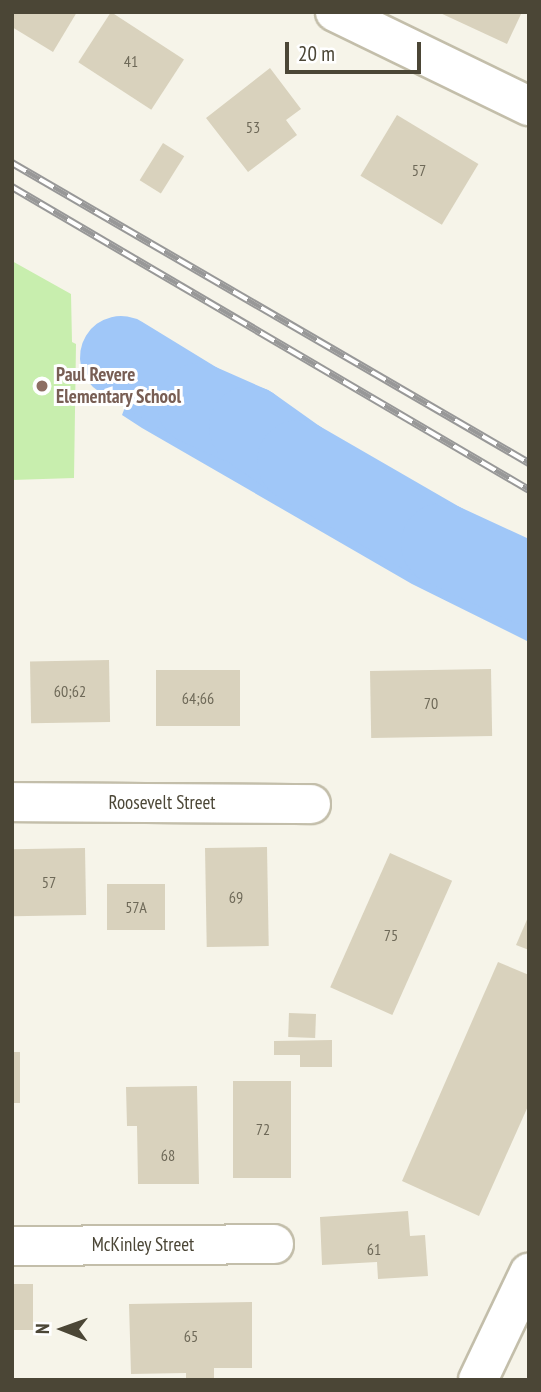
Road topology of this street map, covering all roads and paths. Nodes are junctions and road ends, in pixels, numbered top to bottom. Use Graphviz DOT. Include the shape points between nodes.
graph roads {
  1 [pos="335,12"];
  2 [pos="529,106"];
  3 [pos="12,802"];
  4 [pos="311,804"];
  5 [pos="274,1244"];
  6 [pos="12,1246"];
  7 [pos="529,1273"];
  8 [pos="478,1380"];
  1 -- 2 [label="street"];
  3 -- 4 [label="street, Roosevelt Street"];
  5 -- 6 [label="street, McKinley Street"];
  7 -- 8 [label="street"];
}
